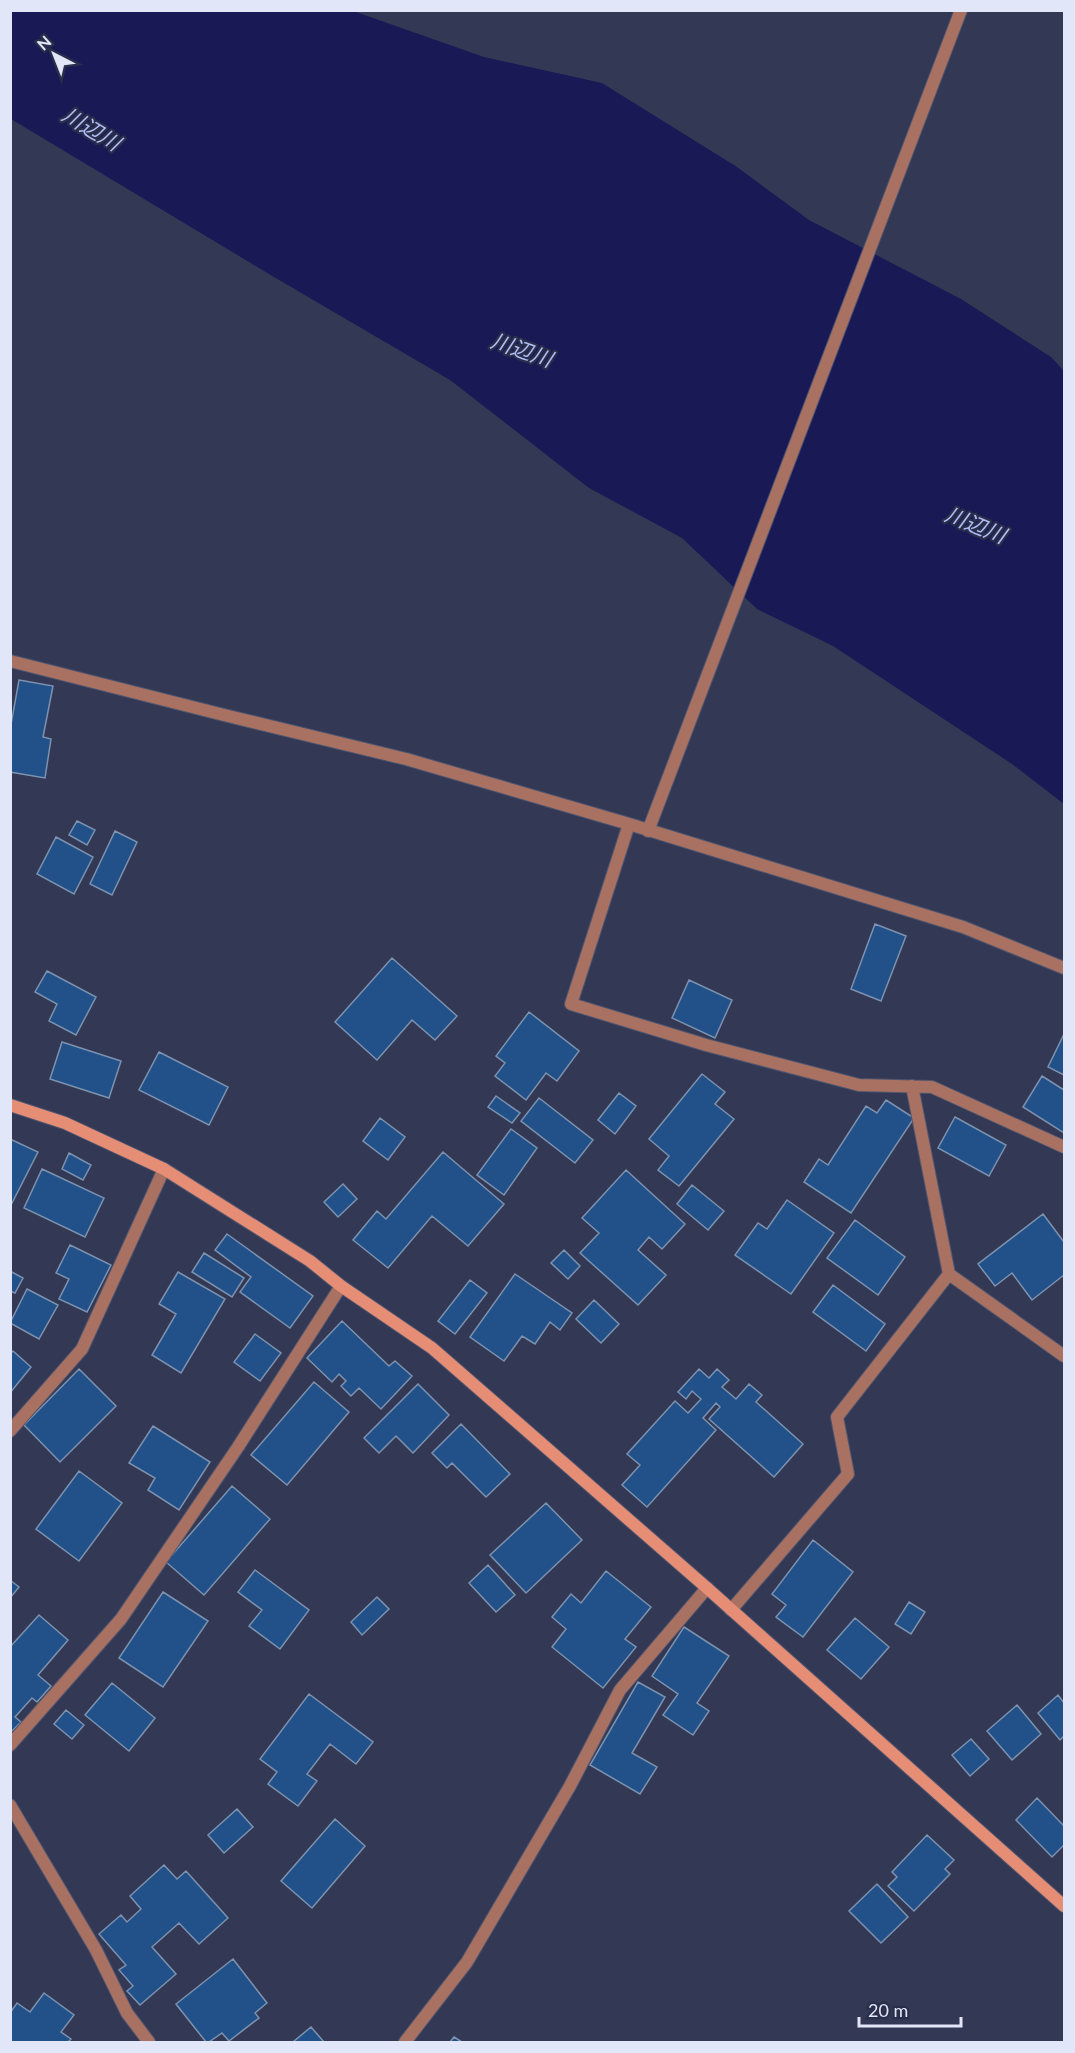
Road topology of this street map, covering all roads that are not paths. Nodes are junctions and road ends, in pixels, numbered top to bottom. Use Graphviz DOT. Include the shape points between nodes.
graph roads {
  1 [pos="961,10"];
  2 [pos="10,661"];
  3 [pos="629,824"];
  4 [pos="648,831"];
  5 [pos="1065,968"];
  6 [pos="912,1086"];
  7 [pos="10,1104"];
  8 [pos="1065,1147"];
  9 [pos="164,1169"];
  10 [pos="949,1274"];
  11 [pos="341,1286"];
  12 [pos="1065,1356"];
  13 [pos="10,1431"];
  14 [pos="707,1588"];
  15 [pos="731,1610"];
  16 [pos="10,1745"];
  17 [pos="10,1805"];
  18 [pos="1065,1906"];
  19 [pos="148,2043"];
  20 [pos="405,2043"];
  1 -- 4 [label="street"];
  2 -- 3 [label="street" via="406,759"];
  3 -- 4 [label="street"];
  3 -- 6 [label="street" via="571,1004 859,1085"];
  4 -- 5 [label="street" via="963,927"];
  6 -- 8 [label="street" via="932,1087"];
  6 -- 10 [label="street"];
  7 -- 9 [label="street" via="65,1123"];
  9 -- 11 [label="street" via="310,1261"];
  9 -- 13 [label="street" via="81,1349"];
  10 -- 12 [label="street"];
  10 -- 15 [label="street" via="837,1418 848,1474"];
  11 -- 14 [label="street" via="432,1348"];
  11 -- 16 [label="street" via="121,1619"];
  14 -- 15 [label="street"];
  14 -- 20 [label="street" via="620,1690 570,1786 467,1962"];
  15 -- 18 [label="street"];
  17 -- 19 [label="street" via="96,1950 127,2013"];
}
